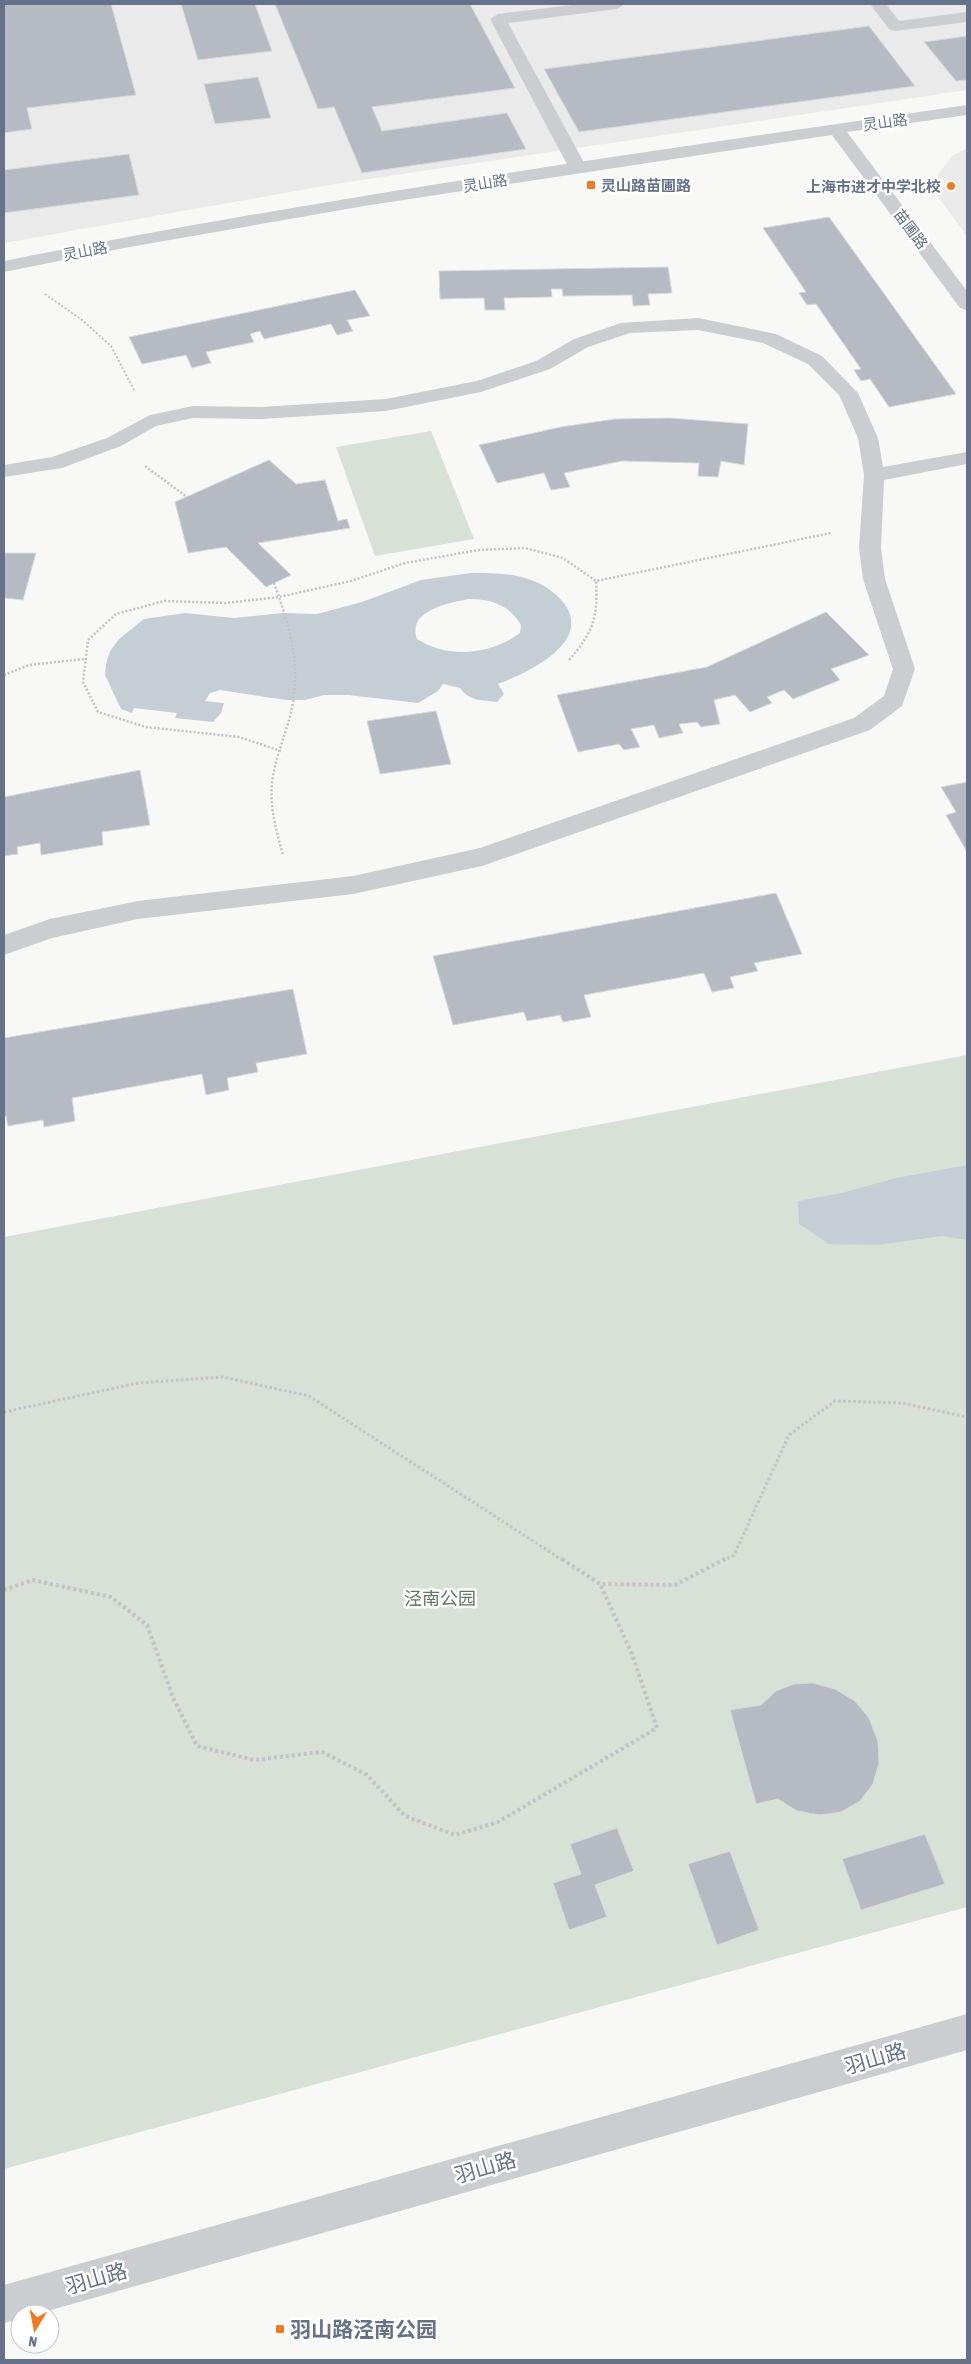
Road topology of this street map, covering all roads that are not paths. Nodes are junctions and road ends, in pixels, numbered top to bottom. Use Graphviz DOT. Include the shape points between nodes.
graph roads {
  1 [pos="617,4"];
  2 [pos="878,4"];
  3 [pos="967,17"];
  4 [pos="967,110"];
  5 [pos="836,129"];
  6 [pos="578,168"];
  7 [pos="5,267"];
  8 [pos="967,304"];
  9 [pos="967,458"];
  10 [pos="4,471"];
  11 [pos="874,476"];
  12 [pos="4,945"];
  13 [pos="967,2032"];
  14 [pos="4,2304"];
  1 -- 6 [label="street" via="498,19"];
  2 -- 3 [label="street" via="895,26"];
  4 -- 5 [label="street, 灵山路"];
  5 -- 6 [label="street, 灵山路"];
  5 -- 8 [label="street, 苗圃路"];
  6 -- 7 [label="street, 灵山路" via="341,204"];
  9 -- 11 [label="street"];
  10 -- 11 [label="street" via="55,463 114,442 150,421 193,412 262,413 386,405 481,386 543,365 581,343 628,327 698,324 769,338 815,360 848,393 868,438"];
  11 -- 12 [label="street" via="870,548 874,579 904,668 894,700 862,724 482,857 354,885 138,910 50,929"];
  13 -- 14 [label="street, 羽山路"];
}
